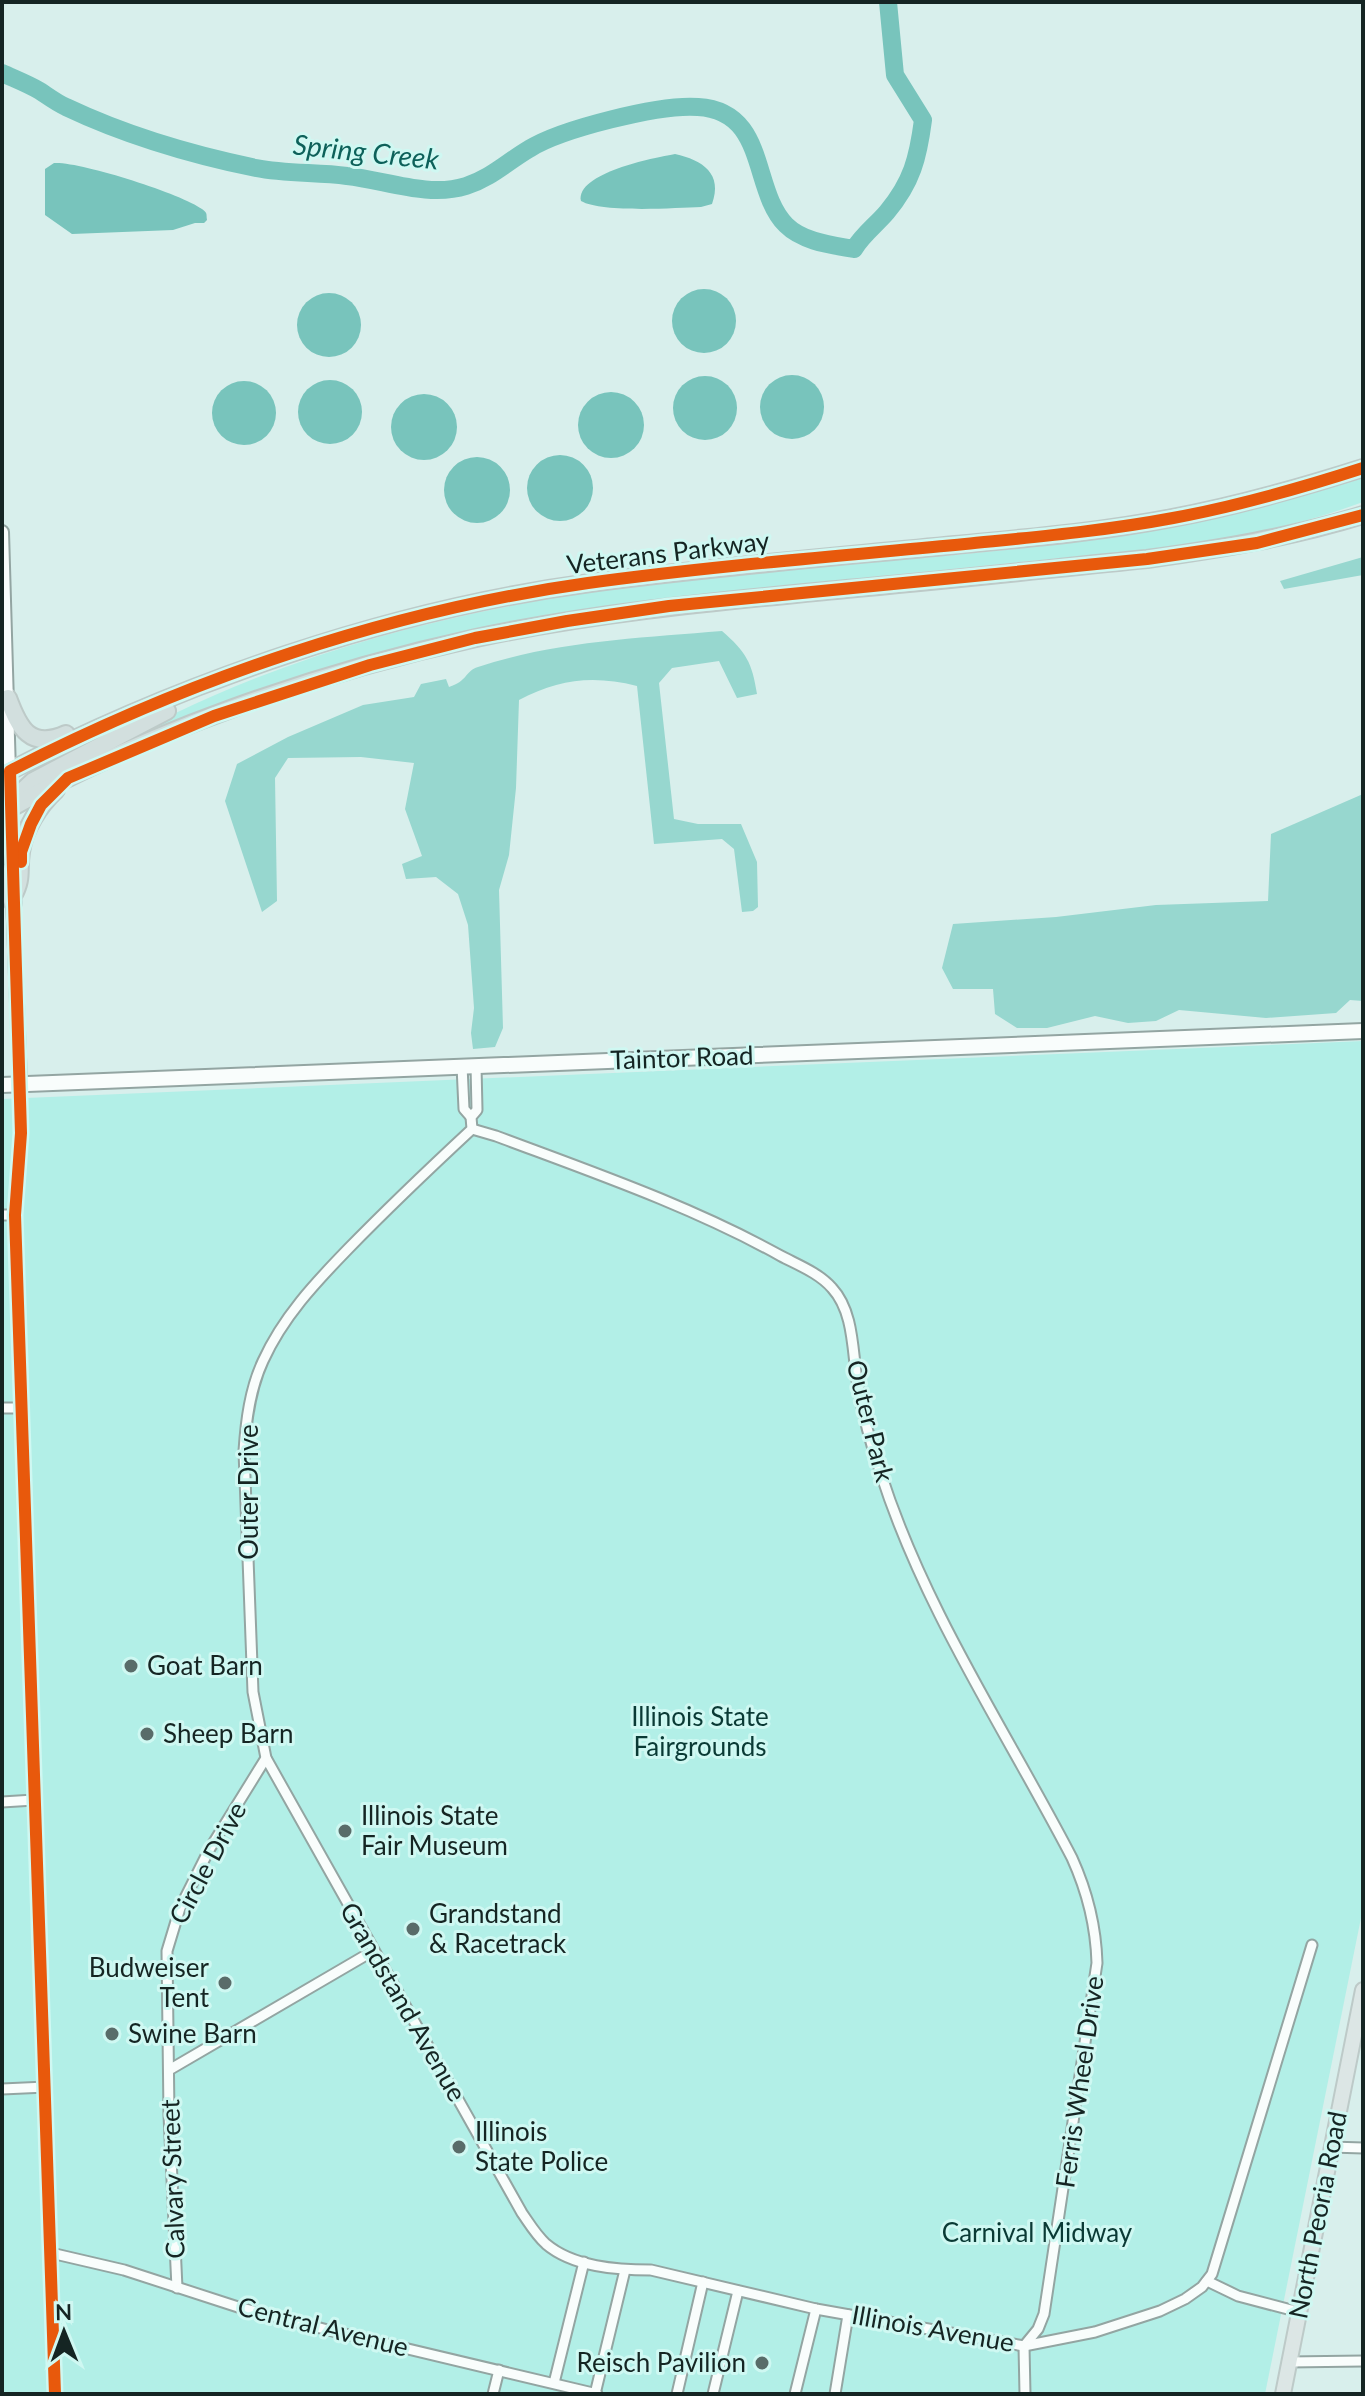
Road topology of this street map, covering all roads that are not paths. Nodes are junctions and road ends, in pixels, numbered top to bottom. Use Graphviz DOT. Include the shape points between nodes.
graph roads {
  1 [pos="1363,468"];
  2 [pos="1358,516"];
  3 [pos="2,532"];
  4 [pos="206,684"];
  5 [pos="187,691"];
  6 [pos="8,698"];
  7 [pos="2,721"];
  8 [pos="5,777"];
  9 [pos="68,778"];
  10 [pos="6,810"];
  11 [pos="2,875"];
  12 [pos="13,901"];
  13 [pos="1363,1031"];
  14 [pos="469,1066"];
  15 [pos="20,1084"];
  16 [pos="2,1085"];
  17 [pos="472,1129"];
  18 [pos="2,1215"];
  19 [pos="15,1215"];
  20 [pos="2,1408"];
  21 [pos="22,1408"];
  22 [pos="266,1758"];
  23 [pos="34,1800"];
  24 [pos="2,1802"];
  25 [pos="1088,1907"];
  26 [pos="1312,1945"];
  27 [pos="373,1951"];
  28 [pos="1363,1990"];
  29 [pos="169,2070"];
  30 [pos="46,2087"];
  31 [pos="2,2089"];
  32 [pos="1331,2147"];
  33 [pos="1363,2148"];
  34 [pos="544,2243"];
  35 [pos="51,2253"];
  36 [pos="584,2262"];
  37 [pos="625,2270"];
  38 [pos="1207,2281"];
  39 [pos="703,2282"];
  40 [pos="177,2288"];
  41 [pos="738,2291"];
  42 [pos="816,2309"];
  43 [pos="1299,2312"];
  44 [pos="848,2315"];
  45 [pos="1024,2346"];
  46 [pos="1363,2361"];
  47 [pos="1289,2362"];
  48 [pos="499,2370"];
  49 [pos="554,2383"];
  50 [pos="55,2394"];
  51 [pos="493,2394"];
  52 [pos="596,2394"];
  53 [pos="677,2394"];
  54 [pos="713,2394"];
  55 [pos="795,2394"];
  56 [pos="835,2394"];
  57 [pos="1025,2394"];
  58 [pos="1283,2394"];
  1 -- 4 [label="highway, Veterans Parkway" via="1253,500 1135,525 536,592 374,629"];
  2 -- 9 [label="highway, Veterans Parkway" via="1207,551 669,606 475,638 272,696"];
  3 -- 6 [label="street"];
  4 -- 5 [label="highway, Veterans Parkway"];
  4 -- 10 [label="highway" via="198,696 33,781"];
  5 -- 6 [label="highway" via="159,693 48,740 23,730"];
  5 -- 8 [label="highway, Veterans Parkway" via="97,729"];
  6 -- 7 [label="highway"];
  6 -- 8 [label="street"];
  8 -- 10 [label="street"];
  9 -- 10 [label="highway, Veterans Parkway"];
  9 -- 12 [label="highway" via="41,805 31,824"];
  10 -- 12 [label="street"];
  11 -- 12 [label="highway"];
  12 -- 15 [label="street"];
  13 -- 14 [label="main road, Taintor Road"];
  14 -- 15 [label="main road, Taintor Road"];
  14 -- 17 [label="street" via="464,1109"];
  15 -- 16 [label="main road, Taintor Road"];
  15 -- 19 [label="street"];
  17 -- 22 [label="street, Outer Drive" via="310,1289 274,1338 253,1389 244,1480 253,1692"];
  17 -- 25 [label="street, Outer Park" via="699,1216 821,1278 842,1300 866,1422 897,1519 984,1703 1072,1858"];
  18 -- 19 [label="street"];
  19 -- 21 [label="street"];
  20 -- 21 [label="street"];
  21 -- 23 [label="street"];
  22 -- 27 [label="street, Grandstand Avenue"];
  22 -- 29 [label="street, Circle Drive" via="210,1849 172,1928 167,1951"];
  23 -- 24 [label="street"];
  23 -- 30 [label="street"];
  25 -- 45 [label="street, Ferris Wheel Drive" via="1096,1939 1092,2002 1044,2314"];
  26 -- 38 [label="street"];
  27 -- 29 [label="street"];
  27 -- 34 [label="street, Grandstand Avenue"];
  28 -- 32 [label="main road, North Peoria Road"];
  29 -- 40 [label="street, Calvary Street"];
  30 -- 31 [label="street"];
  30 -- 35 [label="street"];
  32 -- 33 [label="street"];
  32 -- 43 [label="main road, North Peoria Road"];
  34 -- 36 [label="street, Illinois Avenue"];
  35 -- 40 [label="street, Central Avenue"];
  35 -- 50 [label="street"];
  36 -- 37 [label="street, Illinois Avenue"];
  36 -- 49 [label="street"];
  37 -- 39 [label="street, Illinois Avenue"];
  37 -- 52 [label="street"];
  38 -- 43 [label="street" via="1238,2296"];
  38 -- 45 [label="street, Illinois Avenue" via="1160,2311 1095,2332"];
  39 -- 41 [label="street, Illinois Avenue"];
  39 -- 53 [label="street"];
  40 -- 48 [label="street, Central Avenue"];
  41 -- 42 [label="street, Illinois Avenue"];
  41 -- 54 [label="street"];
  42 -- 44 [label="street, Illinois Avenue"];
  42 -- 55 [label="street"];
  43 -- 47 [label="main road, North Peoria Road"];
  44 -- 45 [label="street, Illinois Avenue"];
  44 -- 56 [label="street"];
  45 -- 57 [label="street"];
  46 -- 47 [label="street"];
  47 -- 58 [label="main road, North Peoria Road"];
  48 -- 49 [label="street, Central Avenue"];
  48 -- 51 [label="street"];
  49 -- 52 [label="street, Central Avenue"];
}
